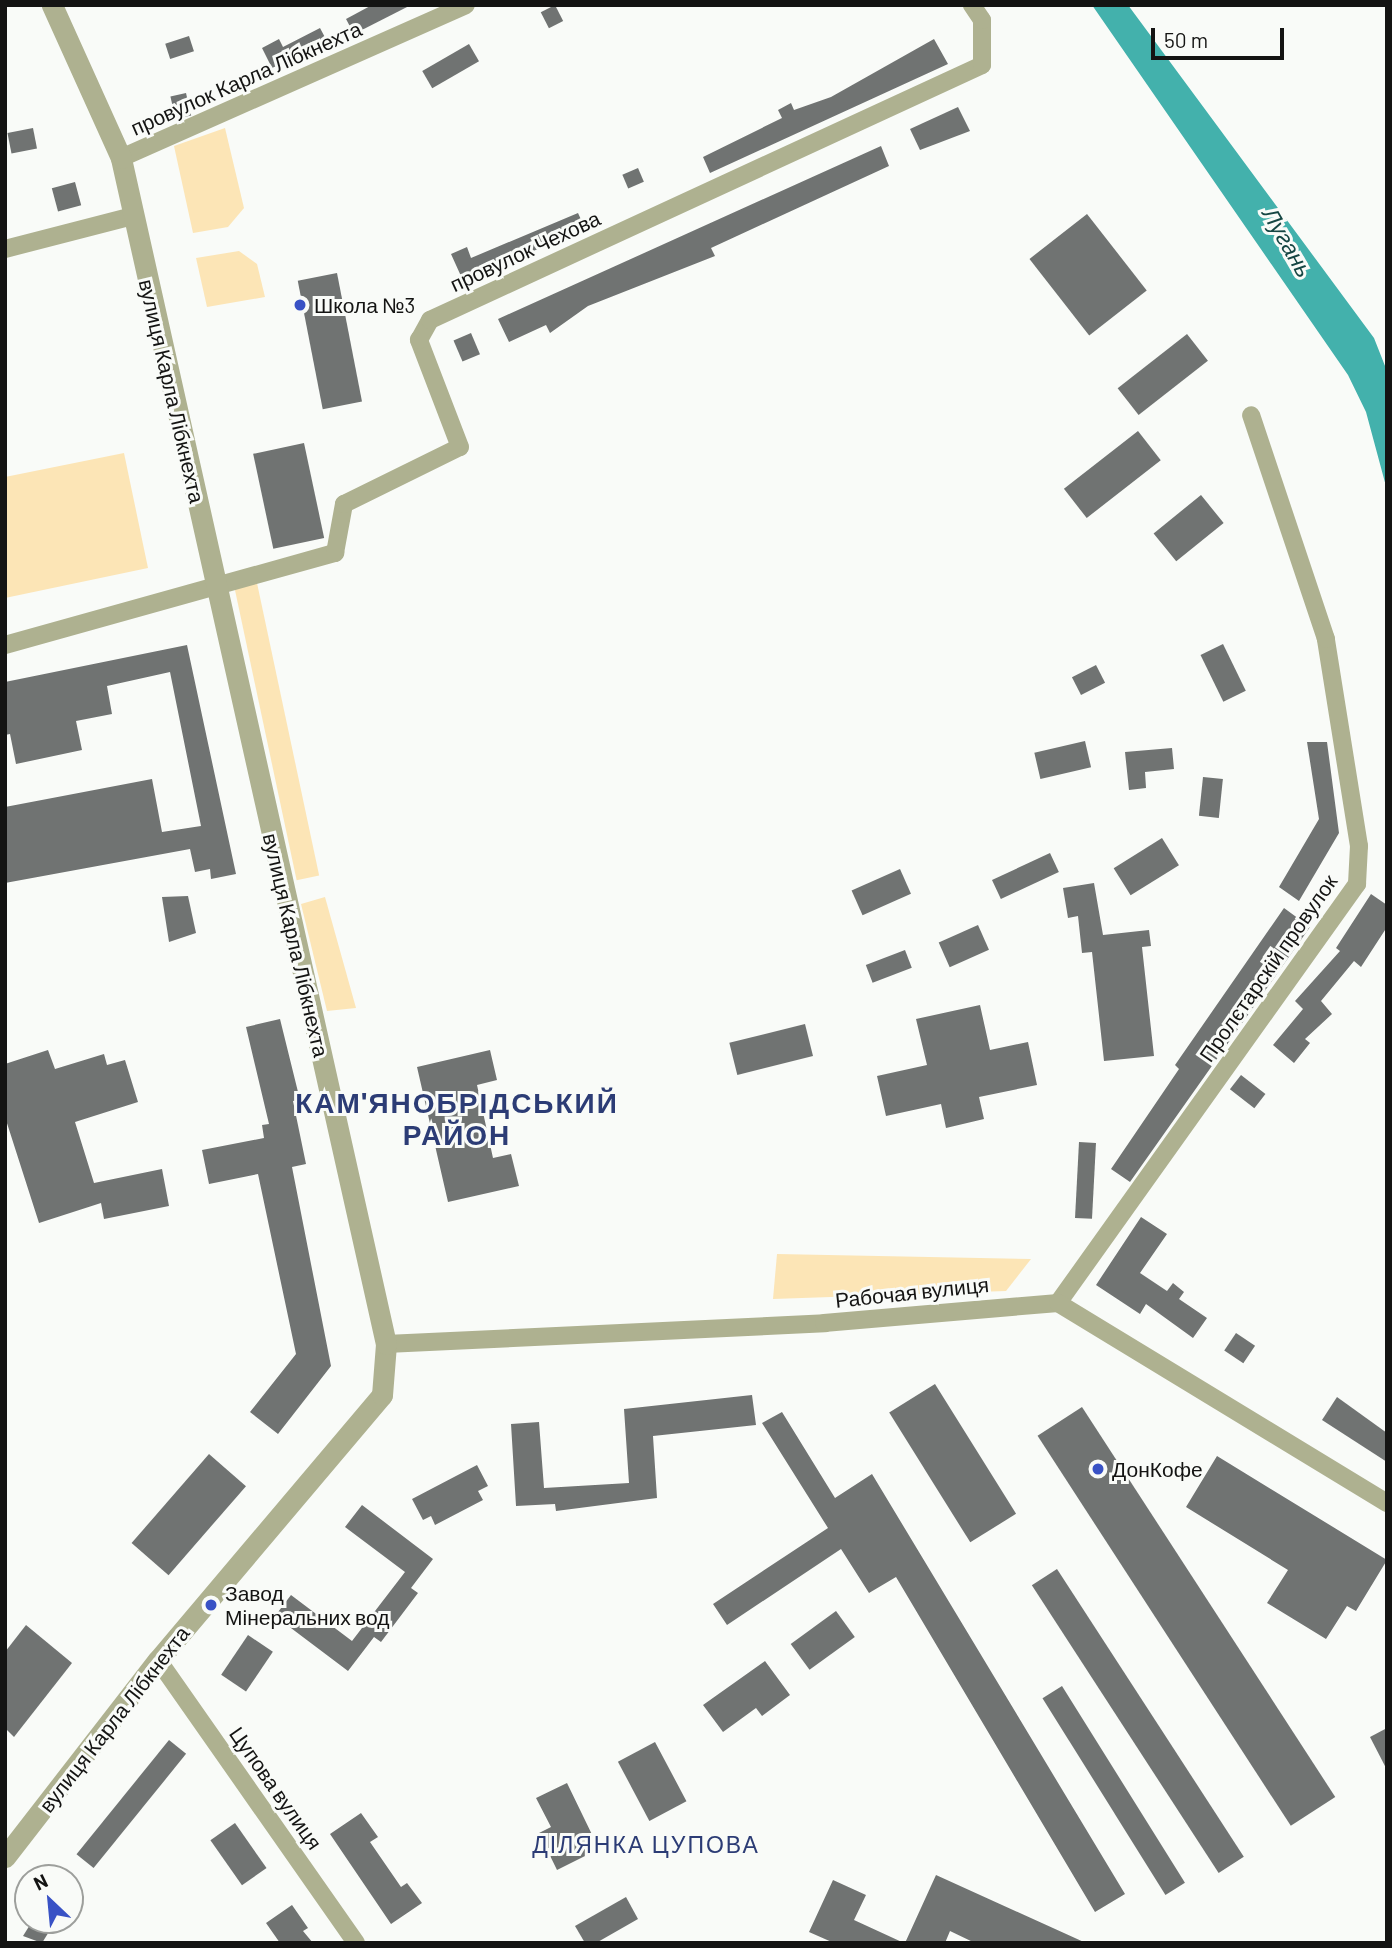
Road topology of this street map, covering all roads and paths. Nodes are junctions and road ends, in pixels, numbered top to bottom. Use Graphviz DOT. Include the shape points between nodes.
graph roads {
  1 [pos="52,5"];
  2 [pos="466,5"];
  3 [pos="972,5"];
  4 [pos="121,158"];
  5 [pos="133,216"];
  6 [pos="5,249"];
  7 [pos="1251,415"];
  8 [pos="216,589"];
  9 [pos="5,645"];
  10 [pos="1058,1303"];
  11 [pos="386,1344"];
  12 [pos="1387,1503"];
  13 [pos="158,1660"];
  14 [pos="5,1857"];
  15 [pos="356,1943"];
  1 -- 4 [label="street, вулиця Карла Лібкнехта"];
  2 -- 4 [label="street, провулок Карла Лібкнехта"];
  3 -- 8 [label="street, провулок Чехова" via="982,20 982,65 430,320 419,340 460,447 344,504 335,553"];
  4 -- 5 [label="street, вулиця Карла Лібкнехта"];
  5 -- 6 [label="street"];
  5 -- 8 [label="street, вулиця Карла Лібкнехта"];
  7 -- 10 [label="street, Пролєтарскій провулок" via="1326,639 1359,846 1356,884"];
  8 -- 9 [label="street"];
  8 -- 11 [label="street, вулиця Карла Лібкнехта"];
  10 -- 11 [label="street, Рабочая вулиця" via="824,1323"];
  10 -- 12 [label="street"];
  11 -- 13 [label="street, вулиця Карла Лібкнехта" via="382,1395"];
  13 -- 14 [label="street, вулиця Карла Лібкнехта"];
  13 -- 15 [label="street, Цупова вулиця"];
}
